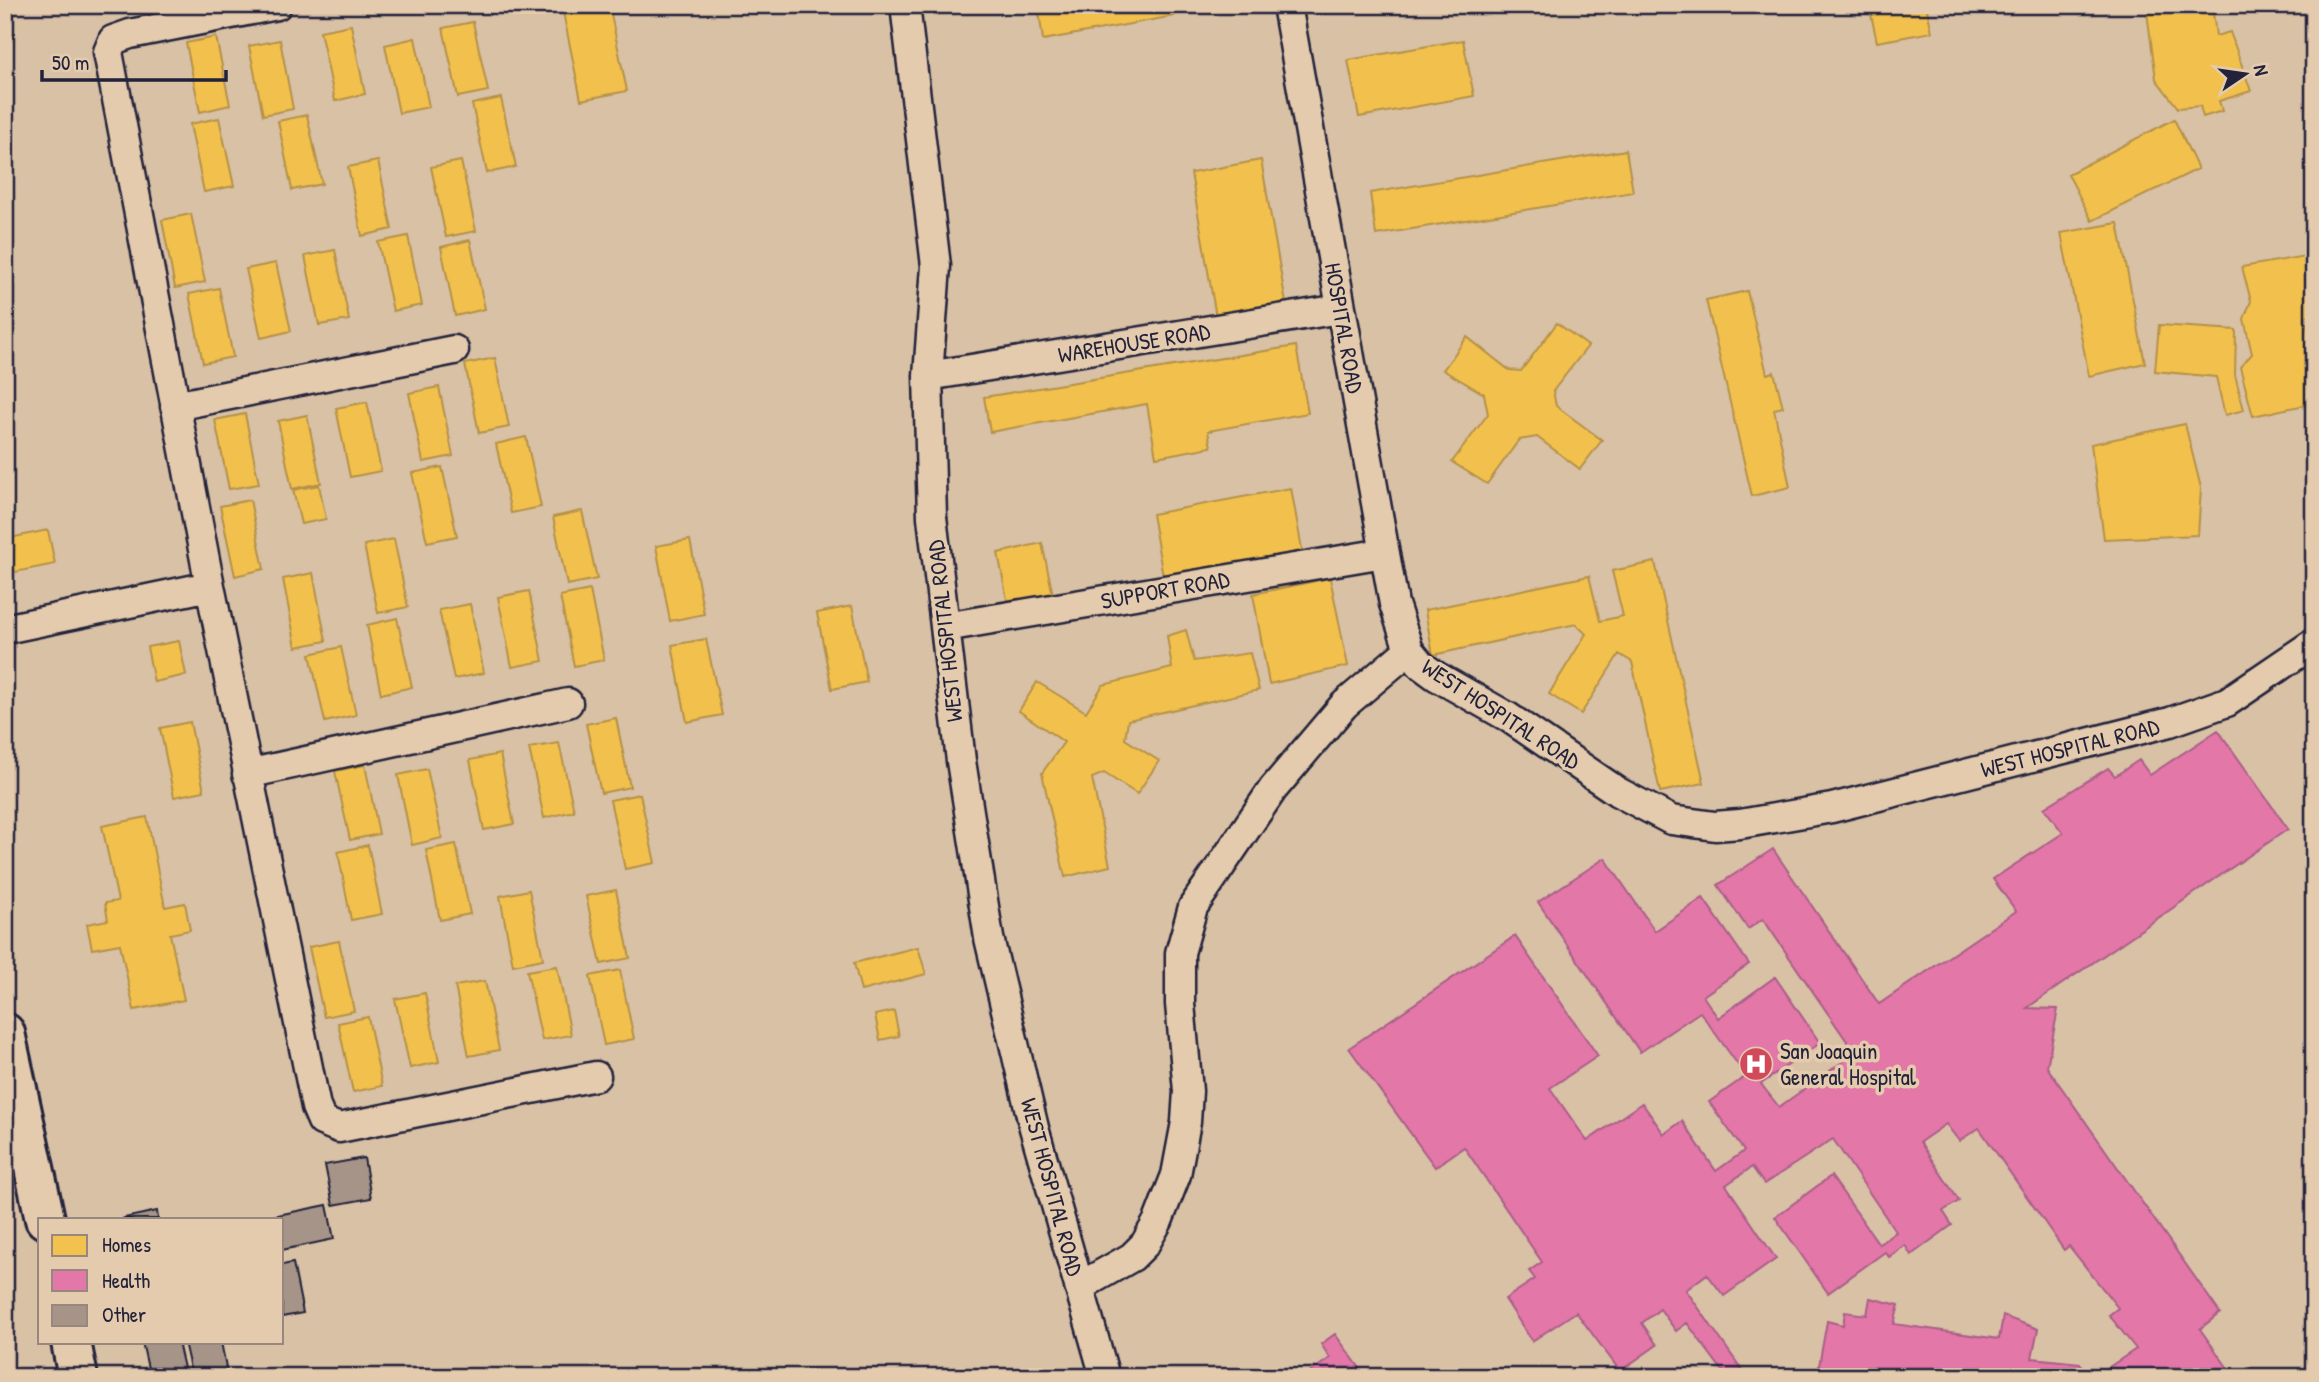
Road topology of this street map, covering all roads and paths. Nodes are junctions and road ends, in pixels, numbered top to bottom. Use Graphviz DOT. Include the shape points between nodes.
graph roads {
  1 [pos="277,5"];
  2 [pos="905,5"];
  3 [pos="1287,5"];
  4 [pos="1340,309"];
  5 [pos="454,350"];
  6 [pos="928,376"];
  7 [pos="175,406"];
  8 [pos="1384,553"];
  9 [pos="210,586"];
  10 [pos="945,626"];
  11 [pos="5,629"];
  12 [pos="2314,643"];
  13 [pos="1409,650"];
  14 [pos="568,703"];
  15 [pos="247,774"];
  16 [pos="6,1041"];
  17 [pos="596,1076"];
  18 [pos="46,1218"];
  19 [pos="1079,1287"];
  20 [pos="71,1344"];
  21 [pos="78,1377"];
  22 [pos="1105,1377"];
  1 -- 7 [label="street" via="130,34 113,40 108,52"];
  2 -- 6 [label="street, WEST HOSPITAL ROAD" via="936,266"];
  3 -- 4 [label="street, HOSPITAL ROAD"];
  4 -- 6 [label="street, WAREHOUSE ROAD"];
  4 -- 8 [label="street, HOSPITAL ROAD"];
  5 -- 7 [label="street"];
  6 -- 10 [label="street, WEST HOSPITAL ROAD" via="932,517"];
  7 -- 9 [label="street"];
  8 -- 10 [label="street, SUPPORT ROAD"];
  8 -- 13 [label="street, HOSPITAL ROAD"];
  9 -- 11 [label="street"];
  9 -- 15 [label="street"];
  10 -- 19 [label="street, WEST HOSPITAL ROAD" via="989,938 1034,1128"];
  12 -- 13 [label="street, WEST HOSPITAL ROAD" via="2227,702 2171,722 1832,808 1715,826 1671,820 1618,792 1507,717 1436,676"];
  13 -- 19 [label="street, WEST HOSPITAL ROAD" via="1343,705 1281,779 1193,906 1180,953 1188,1091 1176,1175 1145,1244 1132,1257"];
  14 -- 15 [label="street"];
  15 -- 17 [label="street" via="322,1121 339,1128"];
  16 -- 18 [label="main road"];
  19 -- 22 [label="street, WEST HOSPITAL ROAD"];
  20 -- 21 [label="main road"];
}
